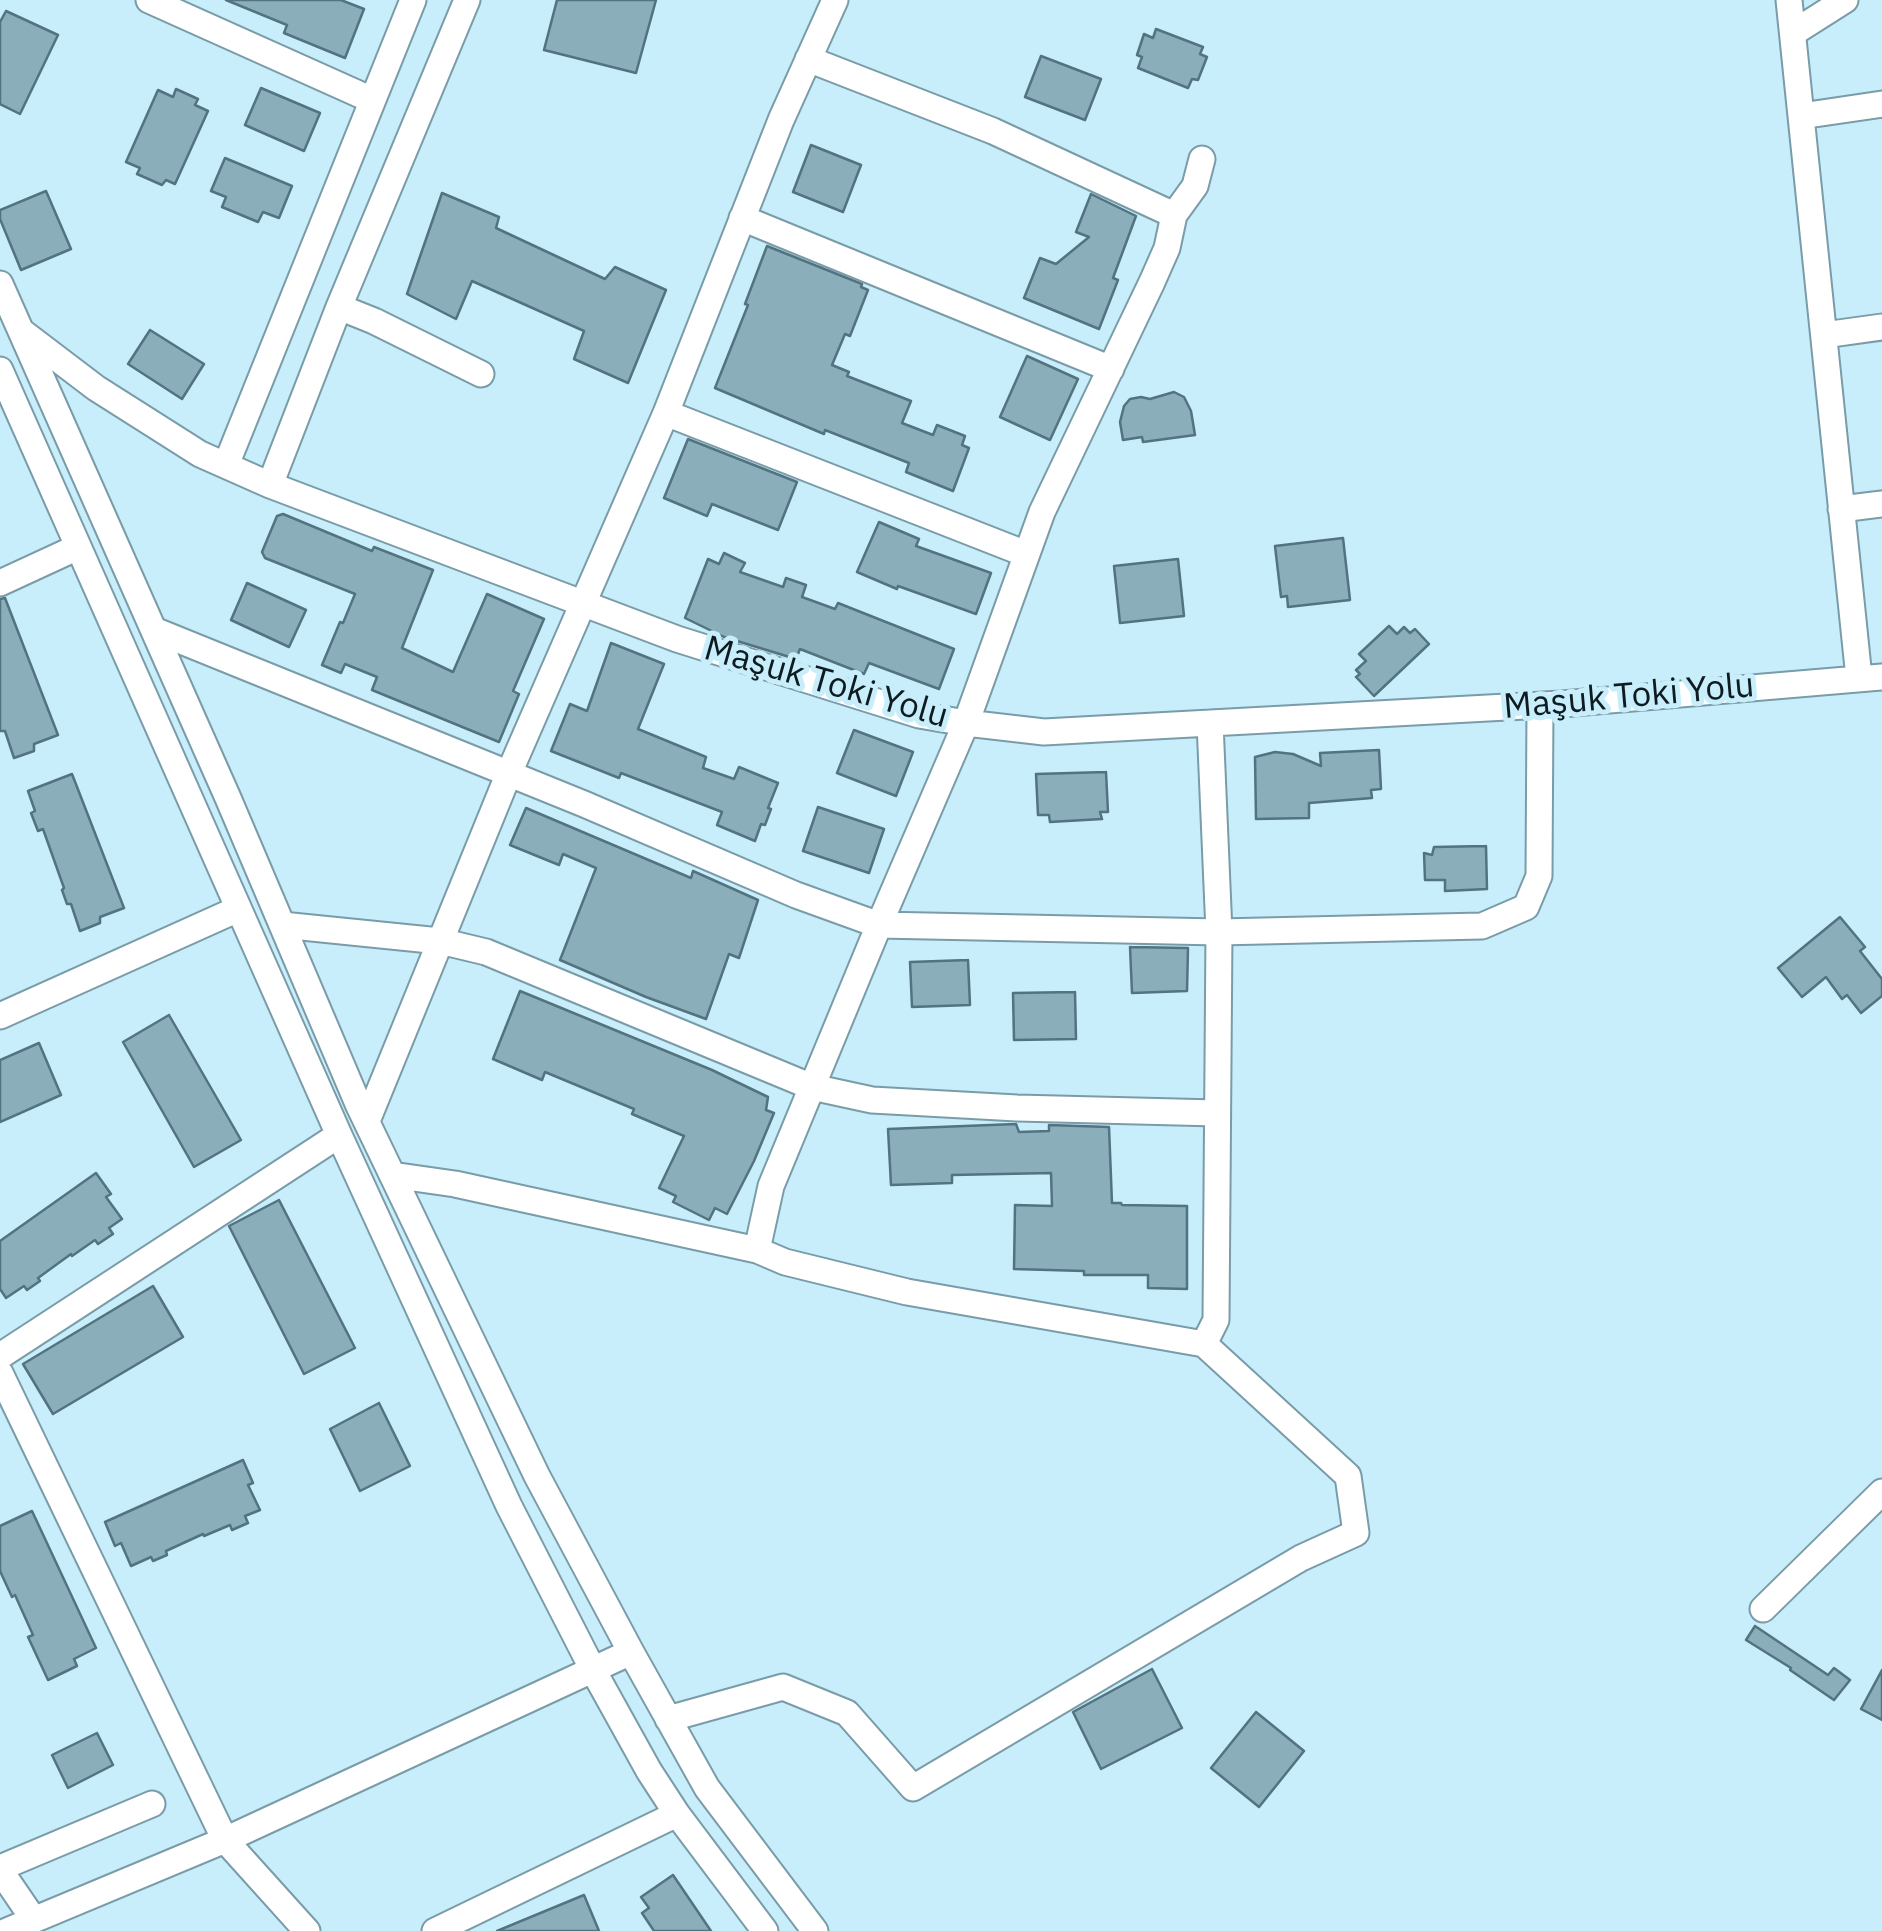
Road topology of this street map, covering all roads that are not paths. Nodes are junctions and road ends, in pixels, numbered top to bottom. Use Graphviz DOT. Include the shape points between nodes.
graph roads {
  1 [pos="149,0"];
  2 [pos="413,0"];
  3 [pos="467,0"];
  4 [pos="834,0"];
  5 [pos="1789,0"];
  6 [pos="1844,0"];
  7 [pos="1792,32"];
  8 [pos="808,59"];
  9 [pos="372,100"];
  10 [pos="1882,104"];
  11 [pos="1802,116"];
  12 [pos="1202,160"];
  13 [pos="1174,215"];
  14 [pos="742,218"];
  15 [pos="0,284"];
  16 [pos="339,307"];
  17 [pos="1882,326"];
  18 [pos="1824,335"];
  19 [pos="11,336"];
  20 [pos="1111,369"];
  21 [pos="0,370"];
  22 [pos="481,374"];
  23 [pos="666,413"];
  24 [pos="226,465"];
  25 [pos="270,484"];
  26 [pos="1882,504"];
  27 [pos="1841,509"];
  28 [pos="78,547"];
  29 [pos="1026,554"];
  30 [pos="0,583"];
  31 [pos="582,603"];
  32 [pos="154,630"];
  33 [pos="1870,678"];
  34 [pos="1540,706"];
  35 [pos="966,723"];
  36 [pos="1210,724"];
  37 [pos="509,773"];
  38 [pos="238,910"];
  39 [pos="879,925"];
  40 [pos="282,926"];
  41 [pos="1219,932"];
  42 [pos="440,941"];
  43 [pos="0,1016"];
  44 [pos="812,1087"];
  45 [pos="1218,1113"];
  46 [pos="366,1121"];
  47 [pos="338,1135"];
  48 [pos="392,1175"];
  49 [pos="757,1250"];
  50 [pos="1204,1344"];
  51 [pos="0,1356"];
  52 [pos="0,1374"];
  53 [pos="1882,1492"];
  54 [pos="1763,1609"];
  55 [pos="630,1652"];
  56 [pos="593,1670"];
  57 [pos="668,1719"];
  58 [pos="152,1804"];
  59 [pos="676,1814"];
  60 [pos="225,1840"];
  61 [pos="0,1871"];
  62 [pos="34,1920"];
  63 [pos="7,1931"];
  64 [pos="306,1931"];
  65 [pos="434,1931"];
  66 [pos="766,1931"];
  67 [pos="815,1931"];
  1 -- 9 [label="street"];
  2 -- 9 [label="street"];
  3 -- 16 [label="street"];
  4 -- 8 [label="street"];
  5 -- 7 [label="street"];
  6 -- 7 [label="street"];
  7 -- 11 [label="street"];
  8 -- 13 [label="street" via="994,132"];
  8 -- 14 [label="street"];
  9 -- 24 [label="street"];
  10 -- 11 [label="street"];
  11 -- 18 [label="street"];
  12 -- 13 [label="street" via="1195,186"];
  13 -- 20 [label="street" via="1167,248"];
  14 -- 20 [label="street"];
  14 -- 23 [label="street"];
  15 -- 19 [label="street, Maşuk Toki Yolu"];
  16 -- 22 [label="street"];
  16 -- 25 [label="street"];
  17 -- 18 [label="street"];
  18 -- 27 [label="street"];
  19 -- 24 [label="street, Maşuk Toki Yolu"];
  19 -- 32 [label="street"];
  20 -- 29 [label="street"];
  21 -- 28 [label="street"];
  23 -- 29 [label="street"];
  23 -- 31 [label="street"];
  24 -- 25 [label="street, Maşuk Toki Yolu"];
  25 -- 31 [label="street, Maşuk Toki Yolu"];
  26 -- 27 [label="street"];
  27 -- 33 [label="street"];
  28 -- 30 [label="street"];
  28 -- 38 [label="street"];
  29 -- 35 [label="street"];
  31 -- 35 [label="street, Maşuk Toki Yolu" via="920,715"];
  31 -- 37 [label="street"];
  32 -- 37 [label="street"];
  32 -- 40 [label="street"];
  33 -- 34 [label="street, Maşuk Toki Yolu"];
  34 -- 36 [label="street, Maşuk Toki Yolu"];
  34 -- 41 [label="street" via="1539,876 1526,907 1482,926"];
  35 -- 36 [label="street, Maşuk Toki Yolu" via="1044,732"];
  35 -- 39 [label="street"];
  36 -- 41 [label="street"];
  37 -- 39 [label="street"];
  37 -- 42 [label="street"];
  38 -- 43 [label="street"];
  38 -- 47 [label="street"];
  39 -- 41 [label="street"];
  39 -- 44 [label="street"];
  40 -- 42 [label="street"];
  40 -- 46 [label="street"];
  41 -- 45 [label="street"];
  42 -- 44 [label="street" via="486,952"];
  42 -- 46 [label="street"];
  44 -- 45 [label="street" via="872,1100"];
  44 -- 49 [label="street" via="771,1186"];
  45 -- 50 [label="street" via="1216,1320"];
  46 -- 48 [label="street"];
  47 -- 51 [label="street"];
  47 -- 56 [label="street" via="509,1506"];
  48 -- 49 [label="street"];
  48 -- 55 [label="street"];
  49 -- 50 [label="street" via="907,1292"];
  50 -- 57 [label="street" via="1348,1476 1356,1533 1301,1558 913,1788 847,1713 783,1687"];
  52 -- 60 [label="street"];
  53 -- 54 [label="street"];
  55 -- 56 [label="street"];
  55 -- 57 [label="street"];
  56 -- 59 [label="street"];
  56 -- 60 [label="street"];
  57 -- 67 [label="street" via="707,1788"];
  58 -- 61 [label="street"];
  59 -- 65 [label="street"];
  59 -- 66 [label="street"];
  60 -- 62 [label="street"];
  60 -- 64 [label="street"];
  61 -- 62 [label="street"];
  62 -- 63 [label="street"];
}
